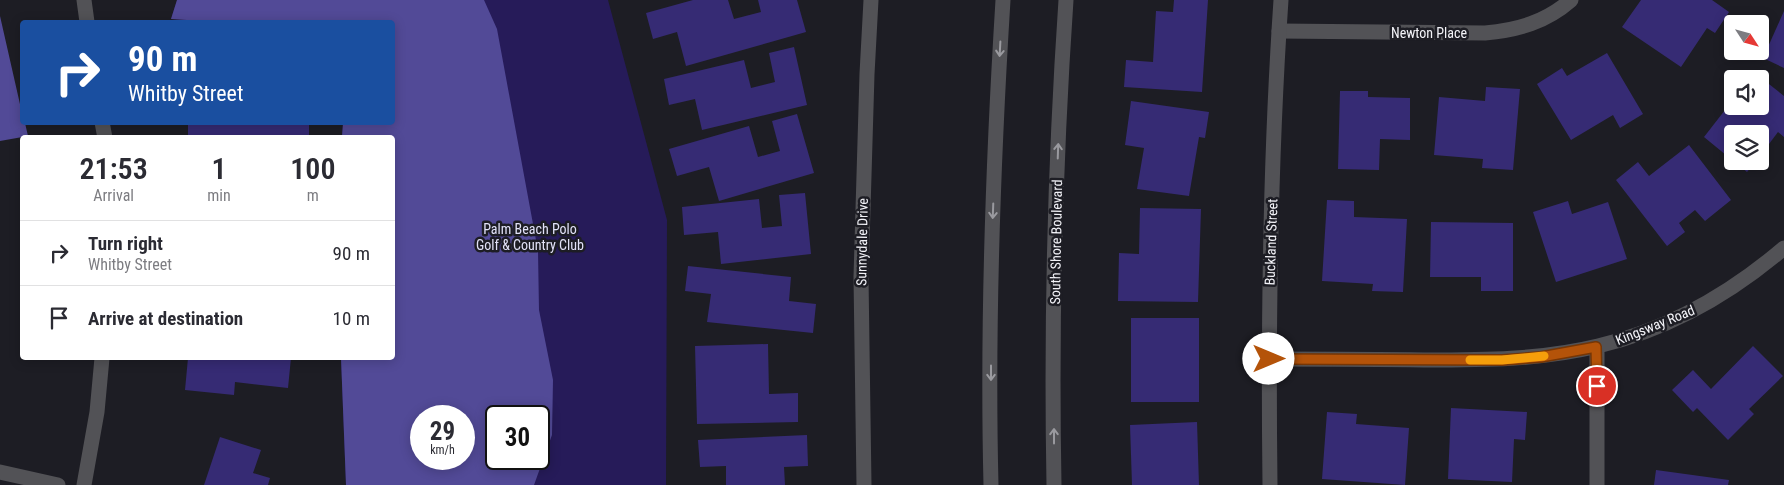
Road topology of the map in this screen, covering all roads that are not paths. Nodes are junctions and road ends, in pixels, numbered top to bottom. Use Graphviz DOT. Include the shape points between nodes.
graph roads {
  1 [pos="84,0"];
  2 [pos="871,0"];
  3 [pos="1002,0"];
  4 [pos="1066,0"];
  5 [pos="1281,0"];
  6 [pos="1571,0"];
  7 [pos="87,20"];
  8 [pos="1279,32"];
  9 [pos="1784,248"];
  10 [pos="1596,347"];
  11 [pos="1269,359"];
  12 [pos="102,360"];
  13 [pos="0,472"];
  14 [pos="58,485"];
  15 [pos="84,485"];
  16 [pos="864,485"];
  17 [pos="991,485"];
  18 [pos="1054,485"];
  19 [pos="1270,485"];
  20 [pos="1597,485"];
  1 -- 7 [label="street"];
  2 -- 16 [label="street, Sunnydale Drive" via="861,277"];
  3 -- 17 [label="street, one-way" via="991,270"];
  18 -- 4 [label="street, South Shore Boulevard, one-way" via="1054,263"];
  5 -- 8 [label="street, Buckland Street"];
  6 -- 8 [label="street, Newton Place" via="1545,18 1526,27 1506,31"];
  8 -- 11 [label="street, Buckland Street"];
  9 -- 10 [label="street, Kingsway Road" via="1758,271 1708,303 1655,328"];
  10 -- 11 [label="street, Kingsway Road" via="1502,360"];
  10 -- 20 [label="street"];
  11 -- 19 [label="street, Buckland Street"];
  12 -- 15 [label="street" via="97,412"];
  13 -- 14 [label="street"];
}
